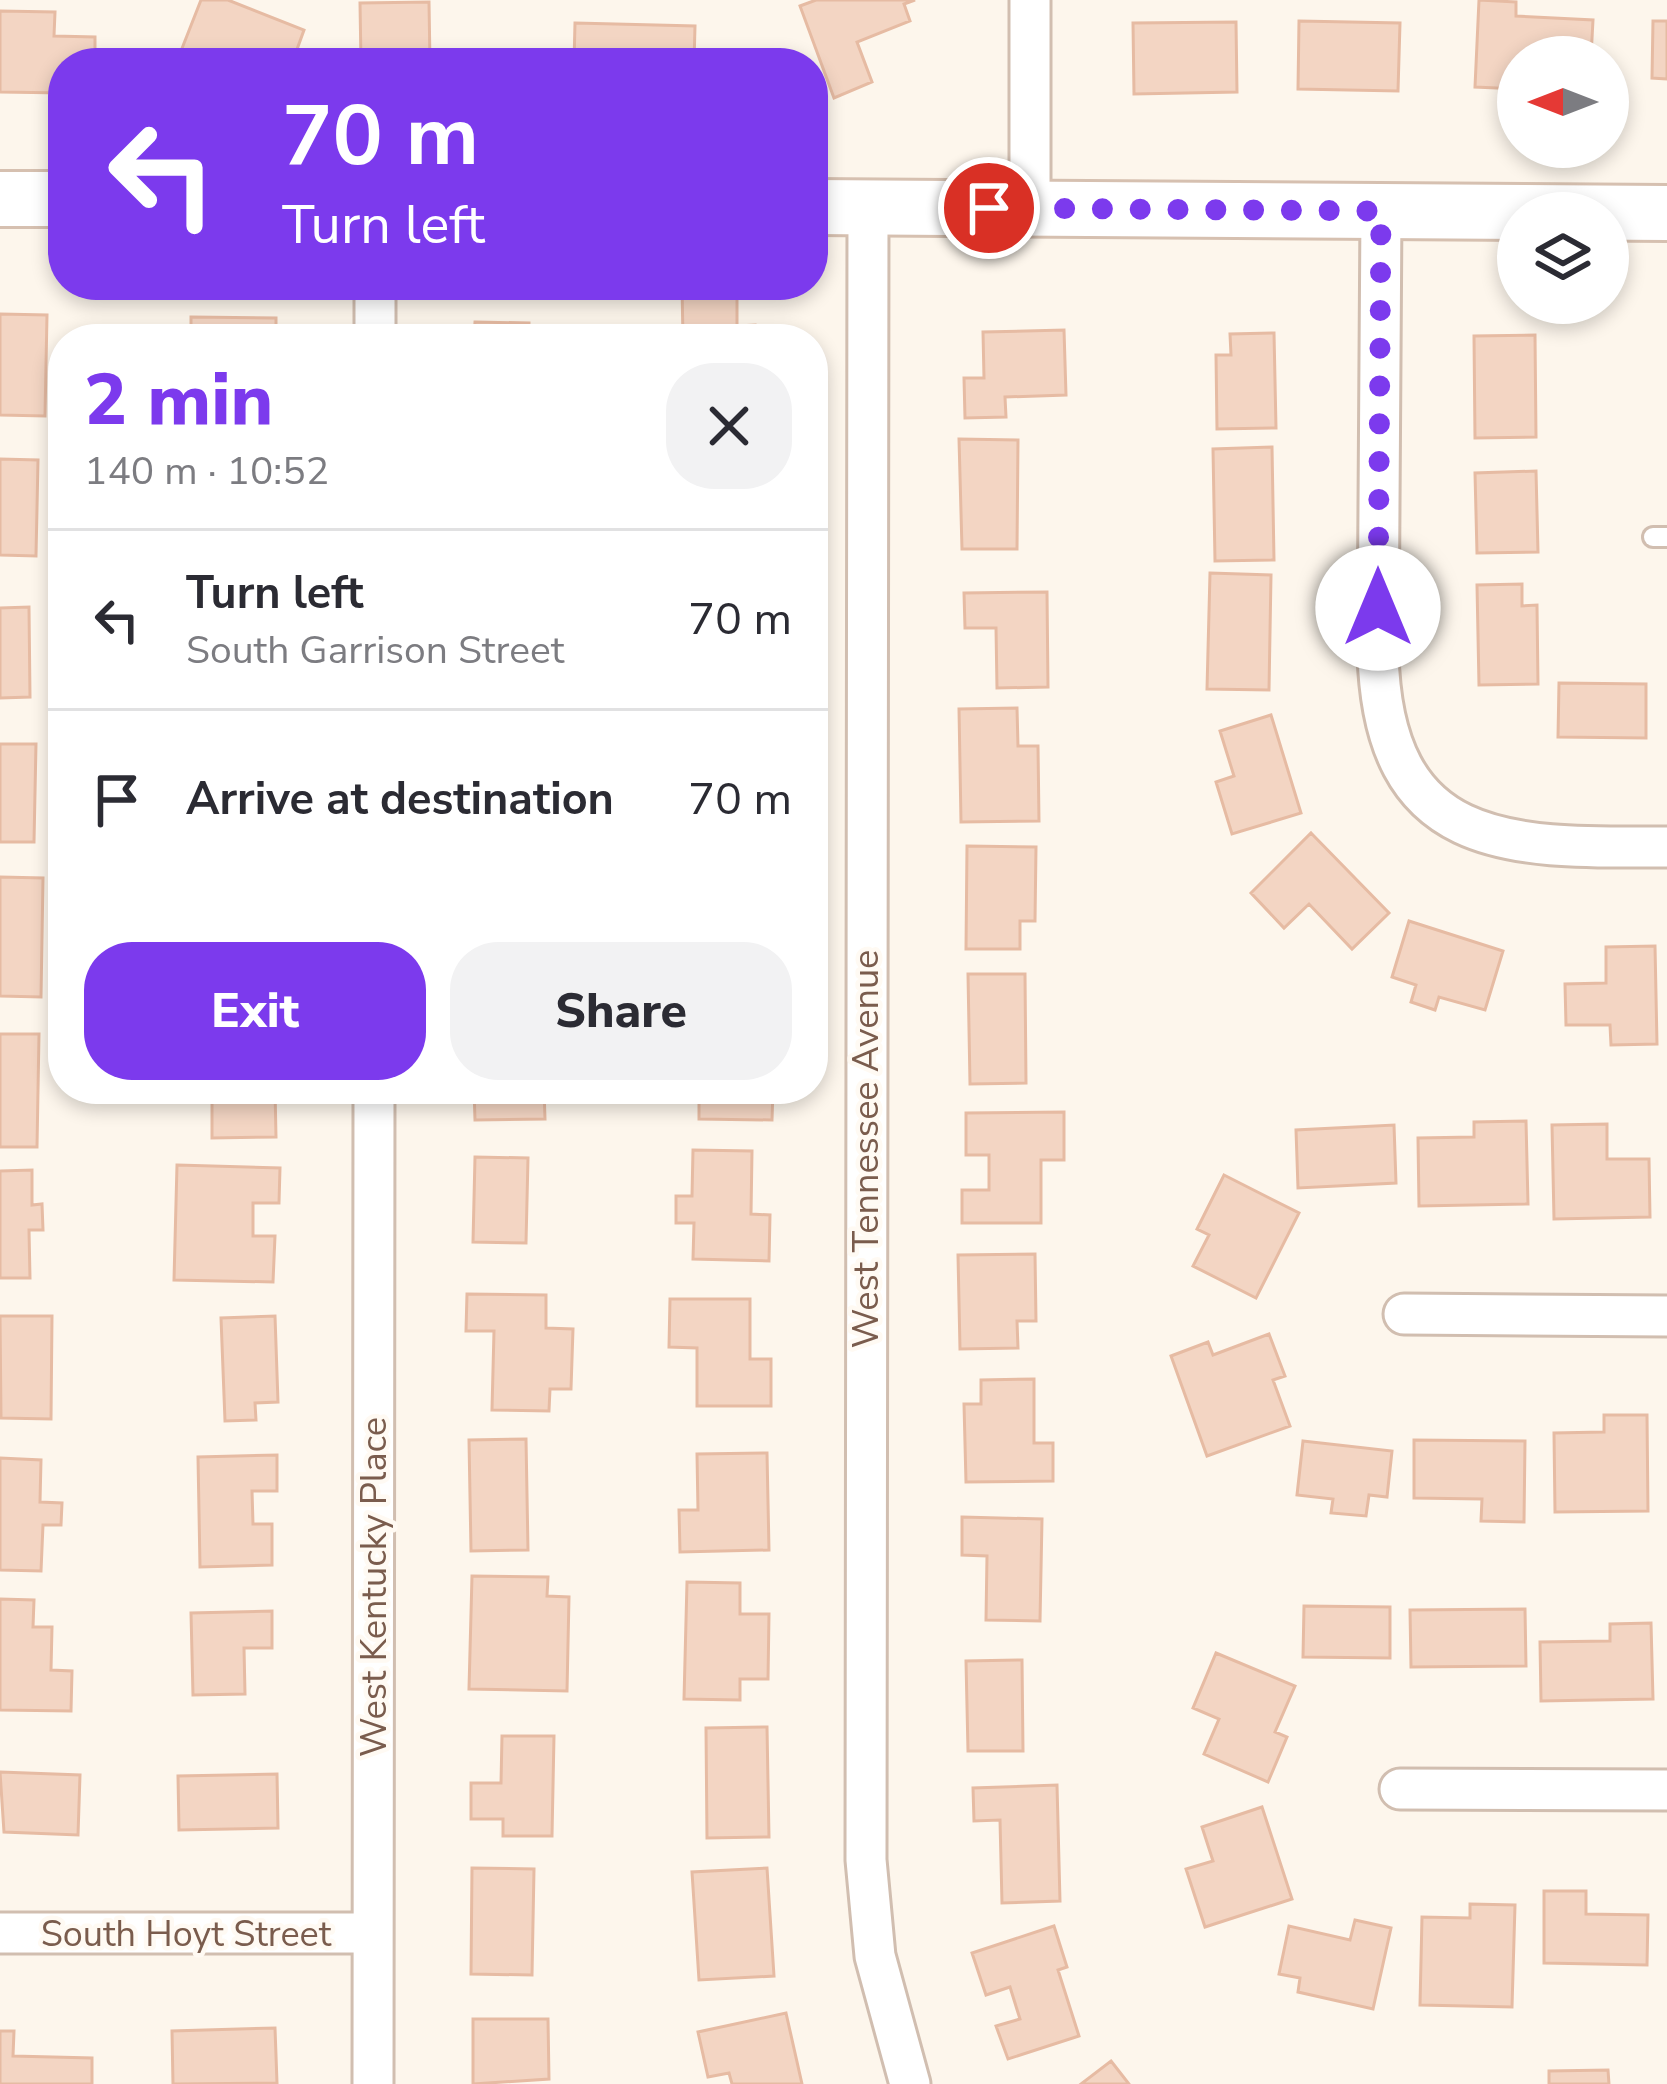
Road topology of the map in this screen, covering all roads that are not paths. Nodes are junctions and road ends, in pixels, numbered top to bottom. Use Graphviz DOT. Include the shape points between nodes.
graph roads {
  1 [pos="1030,0"];
  2 [pos="0,199"];
  3 [pos="48,199"];
  4 [pos="828,207"];
  5 [pos="868,208"];
  6 [pos="1030,208"];
  7 [pos="1381,211"];
  8 [pos="1667,213"];
  9 [pos="1667,847"];
  10 [pos="374,1104"];
  11 [pos="1404,1315"];
  12 [pos="1667,1316"];
  13 [pos="1400,1789"];
  14 [pos="1667,1790"];
  15 [pos="0,1933"];
  16 [pos="372,1933"];
  17 [pos="373,2084"];
  18 [pos="910,2084"];
  1 -- 6 [label="street"];
  2 -- 3 [label="main road"];
  4 -- 5 [label="main road"];
  5 -- 6 [label="main road"];
  5 -- 18 [label="street, West Tennessee Avenue" via="866,1860 875,1956"];
  6 -- 7 [label="main road"];
  7 -- 8 [label="main road"];
  7 -- 9 [label="street" via="1378,676 1396,751 1437,807 1492,838"];
  10 -- 16 [label="street, West Kentucky Place"];
  11 -- 12 [label="street"];
  13 -- 14 [label="street"];
  15 -- 16 [label="street, South Hoyt Street"];
  16 -- 17 [label="street, West Kentucky Place"];
}
